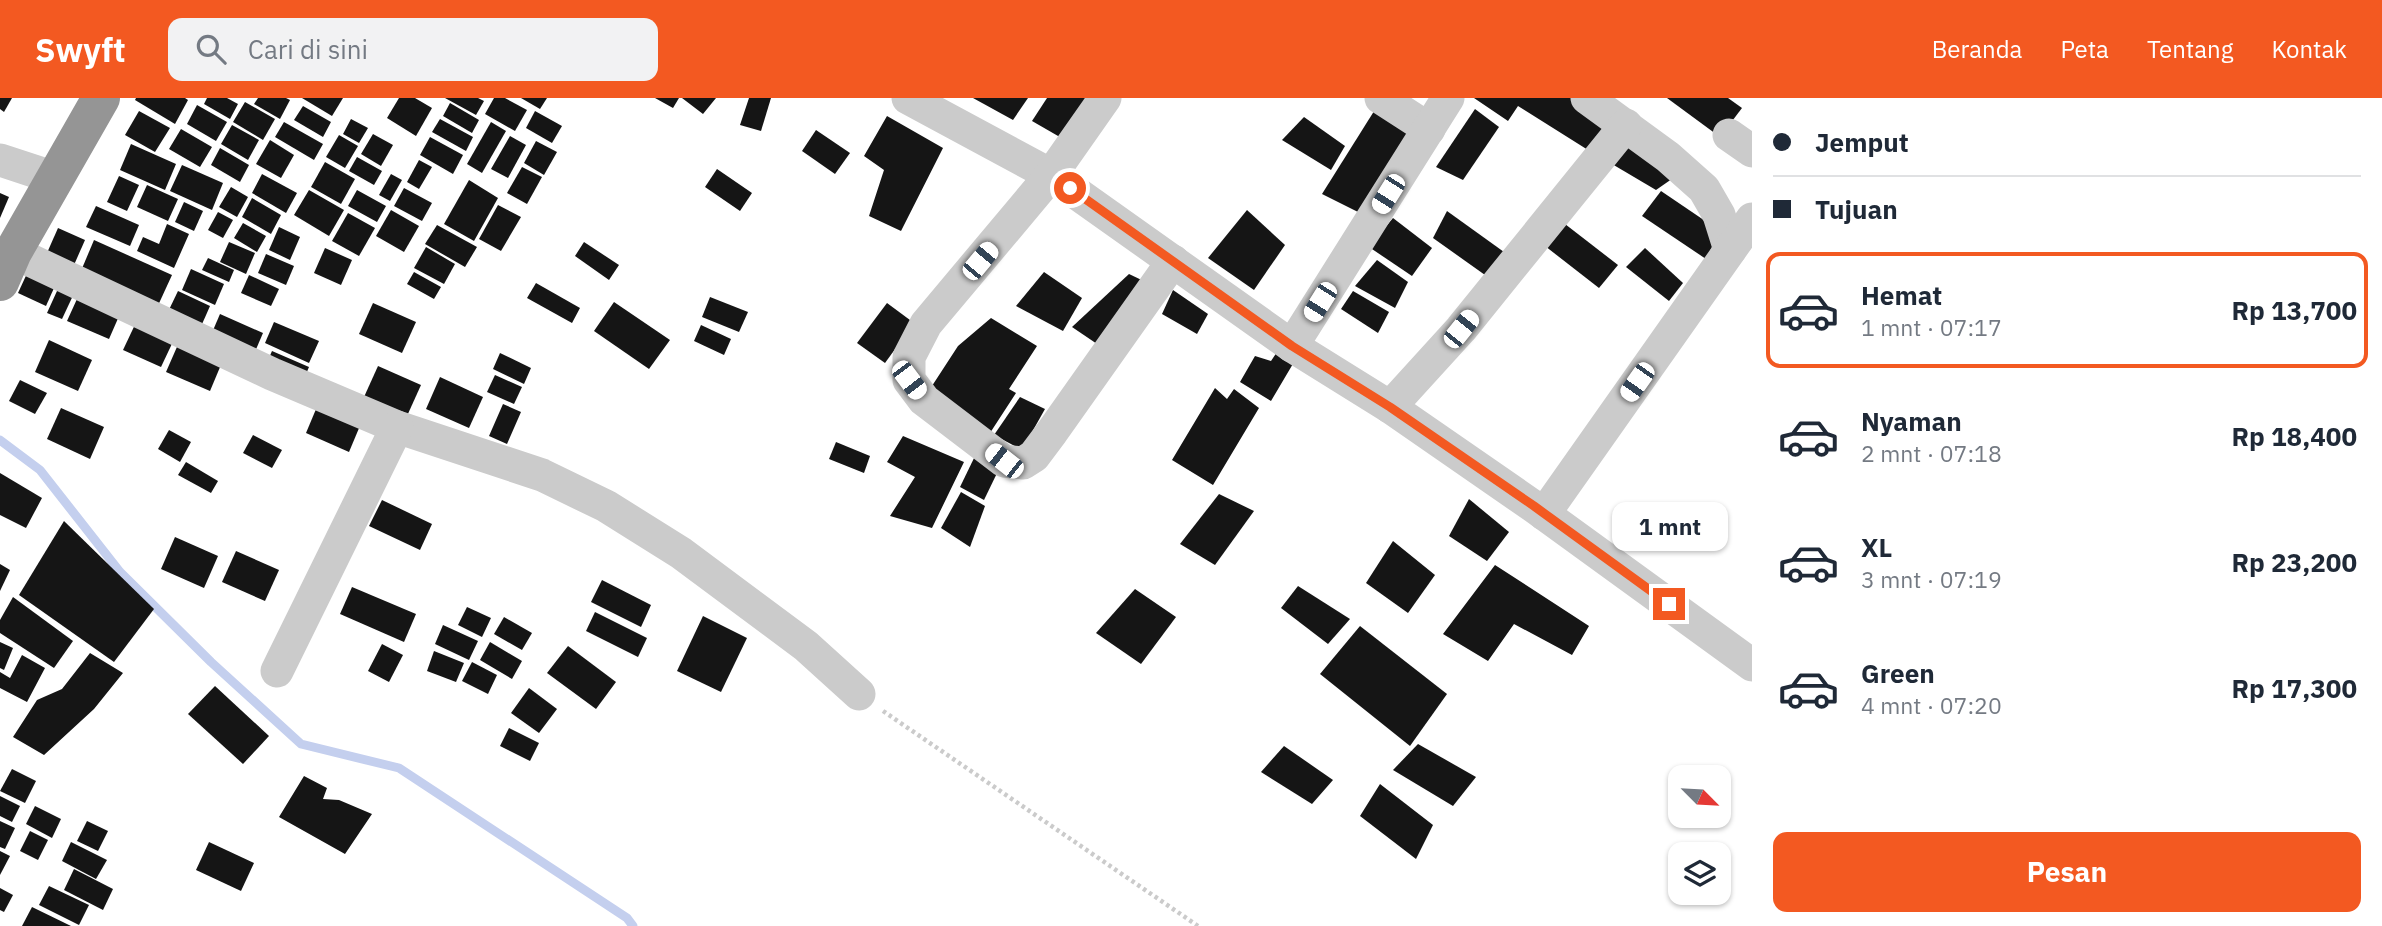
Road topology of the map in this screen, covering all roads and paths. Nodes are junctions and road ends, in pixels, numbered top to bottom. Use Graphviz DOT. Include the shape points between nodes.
graph roads {
  1 [pos="101,98"];
  2 [pos="908,98"];
  3 [pos="1105,98"];
  4 [pos="1381,98"];
  5 [pos="1448,98"];
  6 [pos="1587,98"];
  7 [pos="1626,125"];
  8 [pos="1429,129"];
  9 [pos="0,159"];
  10 [pos="1051,175"];
  11 [pos="55,178"];
  12 [pos="1752,219"];
  13 [pos="1730,250"];
  14 [pos="1173,261"];
  15 [pos="6,267"];
  16 [pos="1292,346"];
  17 [pos="1390,407"];
  18 [pos="397,427"];
  19 [pos="1544,514"];
  20 [pos="1752,665"];
  21 [pos="277,671"];
  22 [pos="859,694"];
  23 [pos="1198,926"];
  1 -- 11 [label="highway"];
  2 -- 10 [label="street"];
  3 -- 10 [label="street"];
  4 -- 8 [label="street"];
  5 -- 8 [label="street"];
  6 -- 7 [label="street"];
  7 -- 13 [label="street" via="1704,189 1720,215"];
  7 -- 17 [label="street" via="1461,329"];
  8 -- 16 [label="street"];
  9 -- 11 [label="street"];
  10 -- 14 [label="street"];
  10 -- 14 [label="street" via="926,324 909,357 909,380 924,400 1004,461 1023,463 1034,456"];
  11 -- 15 [label="highway"];
  12 -- 13 [label="street"];
  13 -- 19 [label="street"];
  14 -- 16 [label="street"];
  15 -- 18 [label="street"];
  16 -- 17 [label="street"];
  17 -- 19 [label="street"];
  18 -- 21 [label="street"];
  18 -- 22 [label="street" via="542,475 606,506 681,553 806,646"];
  19 -- 20 [label="street"];
  22 -- 23 [label="path"];
}
